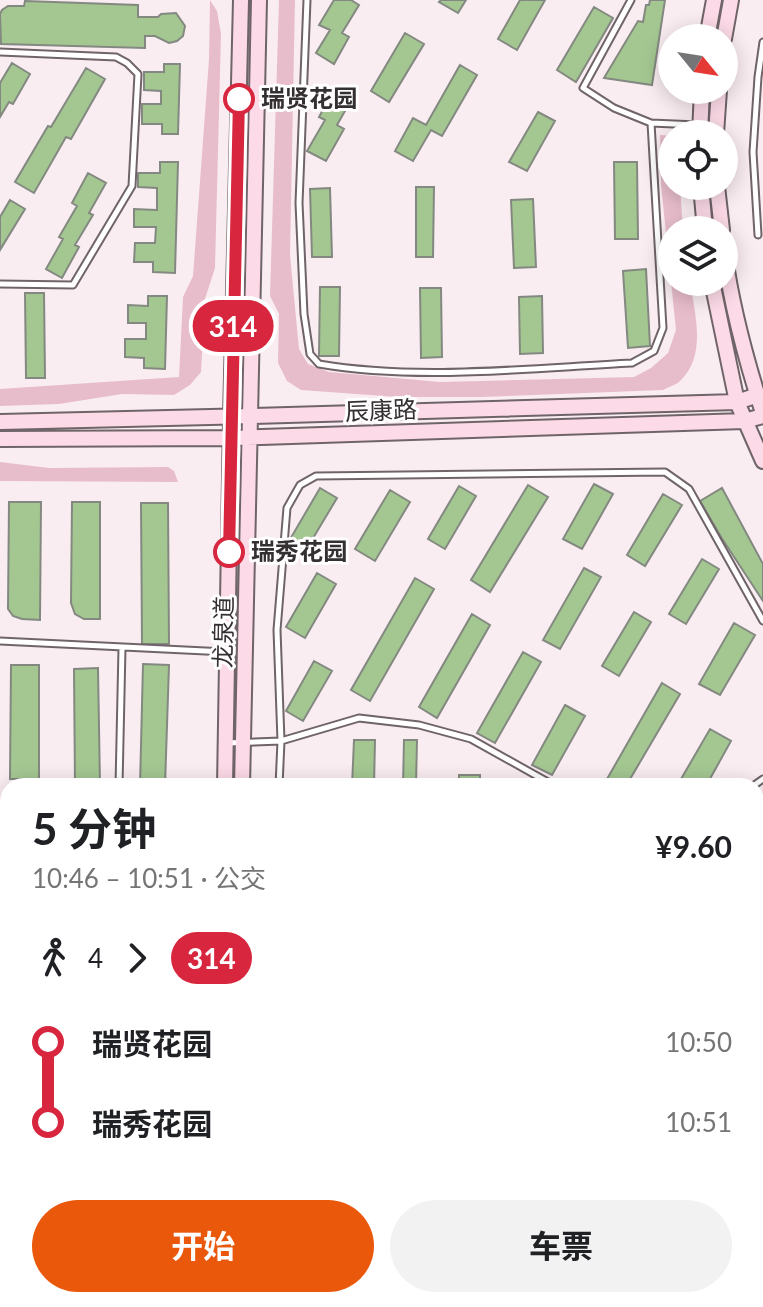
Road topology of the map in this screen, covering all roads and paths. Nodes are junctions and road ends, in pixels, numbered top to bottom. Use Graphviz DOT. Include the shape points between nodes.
graph roads {
  1 [pos="241,0"];
  2 [pos="259,0"];
  3 [pos="307,0"];
  4 [pos="631,0"];
  5 [pos="714,0"];
  6 [pos="731,0"];
  7 [pos="710,24"];
  8 [pos="727,24"];
  9 [pos="763,42"];
  10 [pos="0,52"];
  11 [pos="651,123"];
  12 [pos="658,124"];
  13 [pos="758,235"];
  14 [pos="0,284"];
  15 [pos="715,296"];
  16 [pos="732,296"];
  17 [pos="758,395"];
  18 [pos="737,402"];
  19 [pos="763,414"];
  20 [pos="252,416"];
  21 [pos="231,417"];
  22 [pos="744,421"];
  23 [pos="0,422"];
  24 [pos="230,438"];
  25 [pos="251,438"];
  26 [pos="0,439"];
  27 [pos="763,461"];
  28 [pos="763,621"];
  29 [pos="0,641"];
  30 [pos="122,648"];
  31 [pos="227,652"];
  32 [pos="281,741"];
  33 [pos="226,743"];
  34 [pos="244,743"];
  35 [pos="119,778"];
  36 [pos="225,778"];
  37 [pos="242,778"];
  38 [pos="279,778"];
  39 [pos="541,778"];
  1 -- 21 [label="street, 龙泉道"];
  2 -- 20 [label="street, 龙泉道"];
  3 -- 11 [label="lane" via="299,203 304,314 310,354 319,364 448,372 632,363 654,351 663,328"];
  4 -- 11 [label="lane" via="583,88"];
  5 -- 7 [label="street"];
  6 -- 8 [label="street"];
  9 -- 13 [label="lane" via="753,152"];
  10 -- 14 [label="lane" via="116,57 138,74 132,186 73,285"];
  11 -- 12 [label="lane"];
  15 -- 18 [label="street"];
  16 -- 17 [label="street"];
  17 -- 18 [label="street, 辰康路"];
  17 -- 19 [label="street"];
  18 -- 20 [label="street, 辰康路"];
  18 -- 22 [label="street"];
  19 -- 22 [label="street, 辰康路"];
  20 -- 21 [label="street, 辰康路"];
  20 -- 25 [label="street, 龙泉道"];
  21 -- 23 [label="street, 辰康路"];
  21 -- 24 [label="street, 龙泉道"];
  22 -- 25 [label="street, 辰康路"];
  22 -- 27 [label="street"];
  24 -- 25 [label="street, 辰康路"];
  24 -- 26 [label="street, 辰康路"];
  24 -- 31 [label="street, 龙泉道"];
  25 -- 34 [label="street, 龙泉道"];
  28 -- 32 [label="lane" via="689,489 665,472 316,476 300,485 287,508 277,630"];
  29 -- 30 [label="lane"];
  30 -- 31 [label="lane"];
  30 -- 35 [label="lane"];
  31 -- 33 [label="street, 龙泉道"];
  32 -- 34 [label="lane"];
  32 -- 38 [label="lane"];
  32 -- 39 [label="lane" via="359,718 419,725 471,739"];
  33 -- 34 [label="lane"];
  33 -- 36 [label="street, 龙泉道"];
  34 -- 37 [label="street, 龙泉道"];
}
